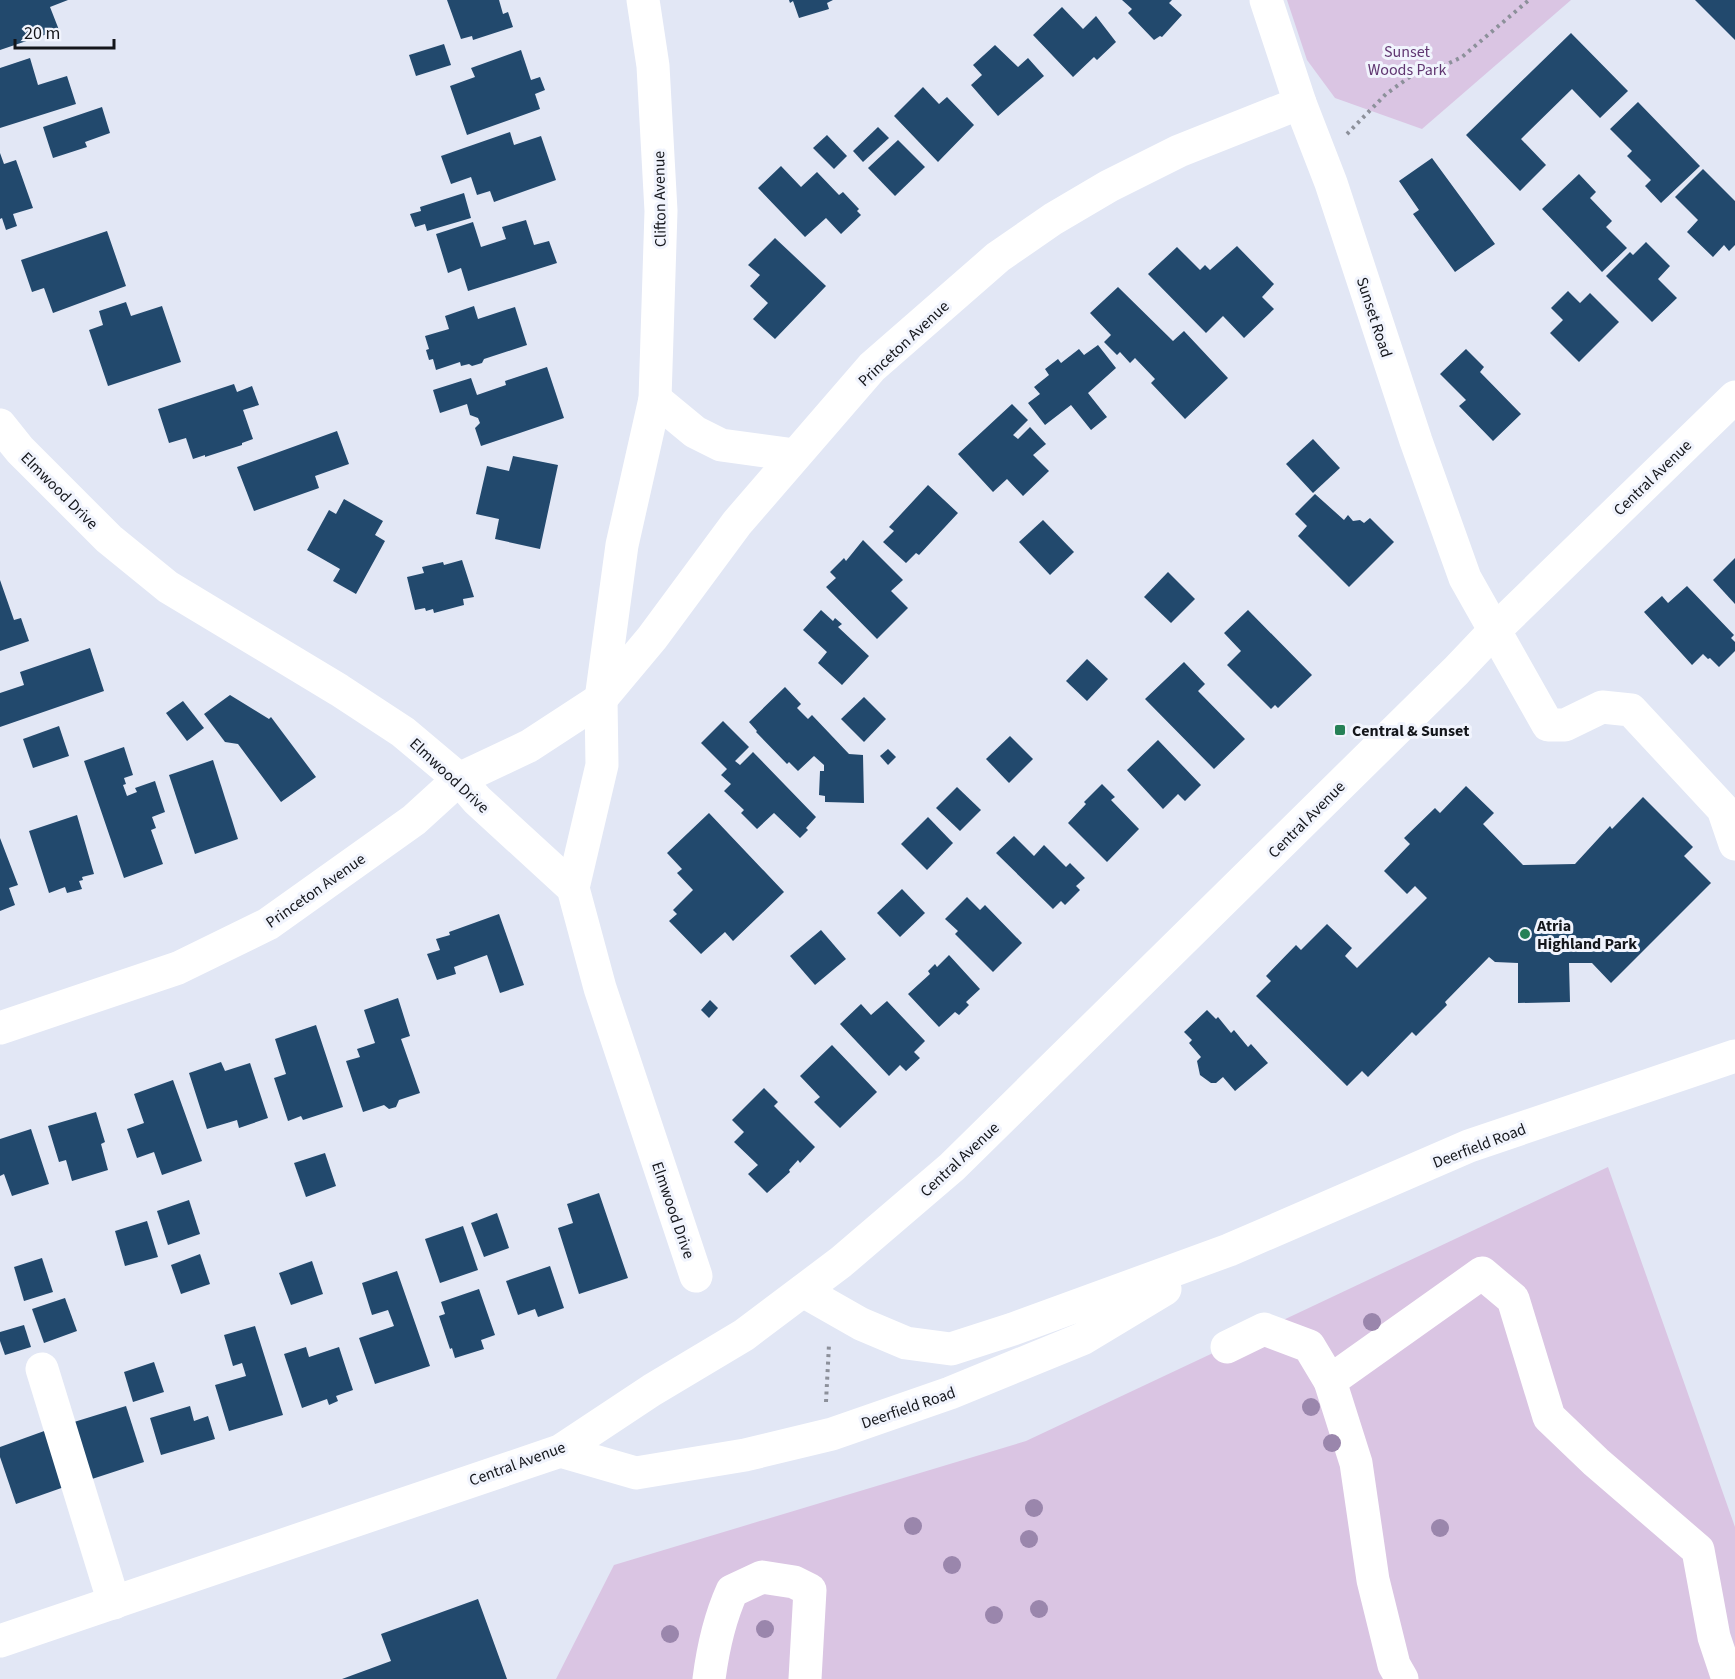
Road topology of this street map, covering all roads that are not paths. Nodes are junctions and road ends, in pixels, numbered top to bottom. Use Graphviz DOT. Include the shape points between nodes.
graph roads {
  1 [pos="643,0"];
  2 [pos="1266,0"];
  3 [pos="1300,103"];
  4 [pos="1735,397"];
  5 [pos="655,399"];
  6 [pos="0,425"];
  7 [pos="795,454"];
  8 [pos="1495,630"];
  9 [pos="601,699"];
  10 [pos="459,779"];
  11 [pos="1735,844"];
  12 [pos="573,888"];
  13 [pos="0,1028"];
  14 [pos="1735,1056"];
  15 [pos="1229,1250"];
  16 [pos="696,1276"];
  17 [pos="803,1290"];
  18 [pos="1227,1347"];
  19 [pos="42,1369"];
  20 [pos="1330,1381"];
  21 [pos="560,1451"];
  22 [pos="114,1603"];
  23 [pos="0,1641"];
  24 [pos="709,1679"];
  25 [pos="805,1679"];
  26 [pos="1402,1679"];
  27 [pos="1728,1679"];
  1 -- 5 [label="street, Clifton Avenue" via="653,66 662,211"];
  2 -- 3 [label="street, Sunset Road"];
  3 -- 7 [label="street, Princeton Avenue" via="1179,151 1109,186 998,257 872,367"];
  3 -- 8 [label="street, Sunset Road" via="1331,183 1465,578"];
  4 -- 8 [label="street, Central Avenue"];
  5 -- 7 [label="street" via="695,432 721,445"];
  5 -- 9 [label="street, Clifton Avenue" via="622,545"];
  6 -- 10 [label="street, Elmwood Drive" via="109,539 168,587 385,720"];
  7 -- 9 [label="street, Princeton Avenue"];
  8 -- 11 [label="street, Sunset Road" via="1548,725 1565,725 1602,707 1631,710 1722,809"];
  8 -- 17 [label="street, Central Avenue" via="952,1167 842,1262"];
  9 -- 10 [label="street, Princeton Avenue" via="529,746"];
  9 -- 12 [label="street" via="602,765"];
  10 -- 12 [label="street, Elmwood Drive"];
  10 -- 13 [label="street, Princeton Avenue" via="414,820 268,924 178,968"];
  12 -- 16 [label="street, Elmwood Drive" via="600,988"];
  14 -- 15 [label="street, Deerfield Road" via="1469,1146"];
  15 -- 17 [label="street, Deerfield Road" via="951,1348 906,1342 861,1324"];
  15 -- 21 [label="street, Deerfield Road" via="1082,1339 950,1394 832,1434 745,1455 636,1473"];
  17 -- 21 [label="street, Central Avenue" via="744,1335"];
  18 -- 20 [label="street" via="1264,1329 1309,1346"];
  19 -- 22 [label="street"];
  20 -- 26 [label="street" via="1356,1463 1373,1580 1394,1665"];
  20 -- 27 [label="street" via="1482,1273 1513,1299 1549,1417 1698,1550 1714,1637"];
  21 -- 22 [label="street, Central Avenue"];
  22 -- 23 [label="street, Central Avenue"];
  24 -- 25 [label="street" via="713,1646 732,1591 762,1577 794,1582 810,1590"];
}
